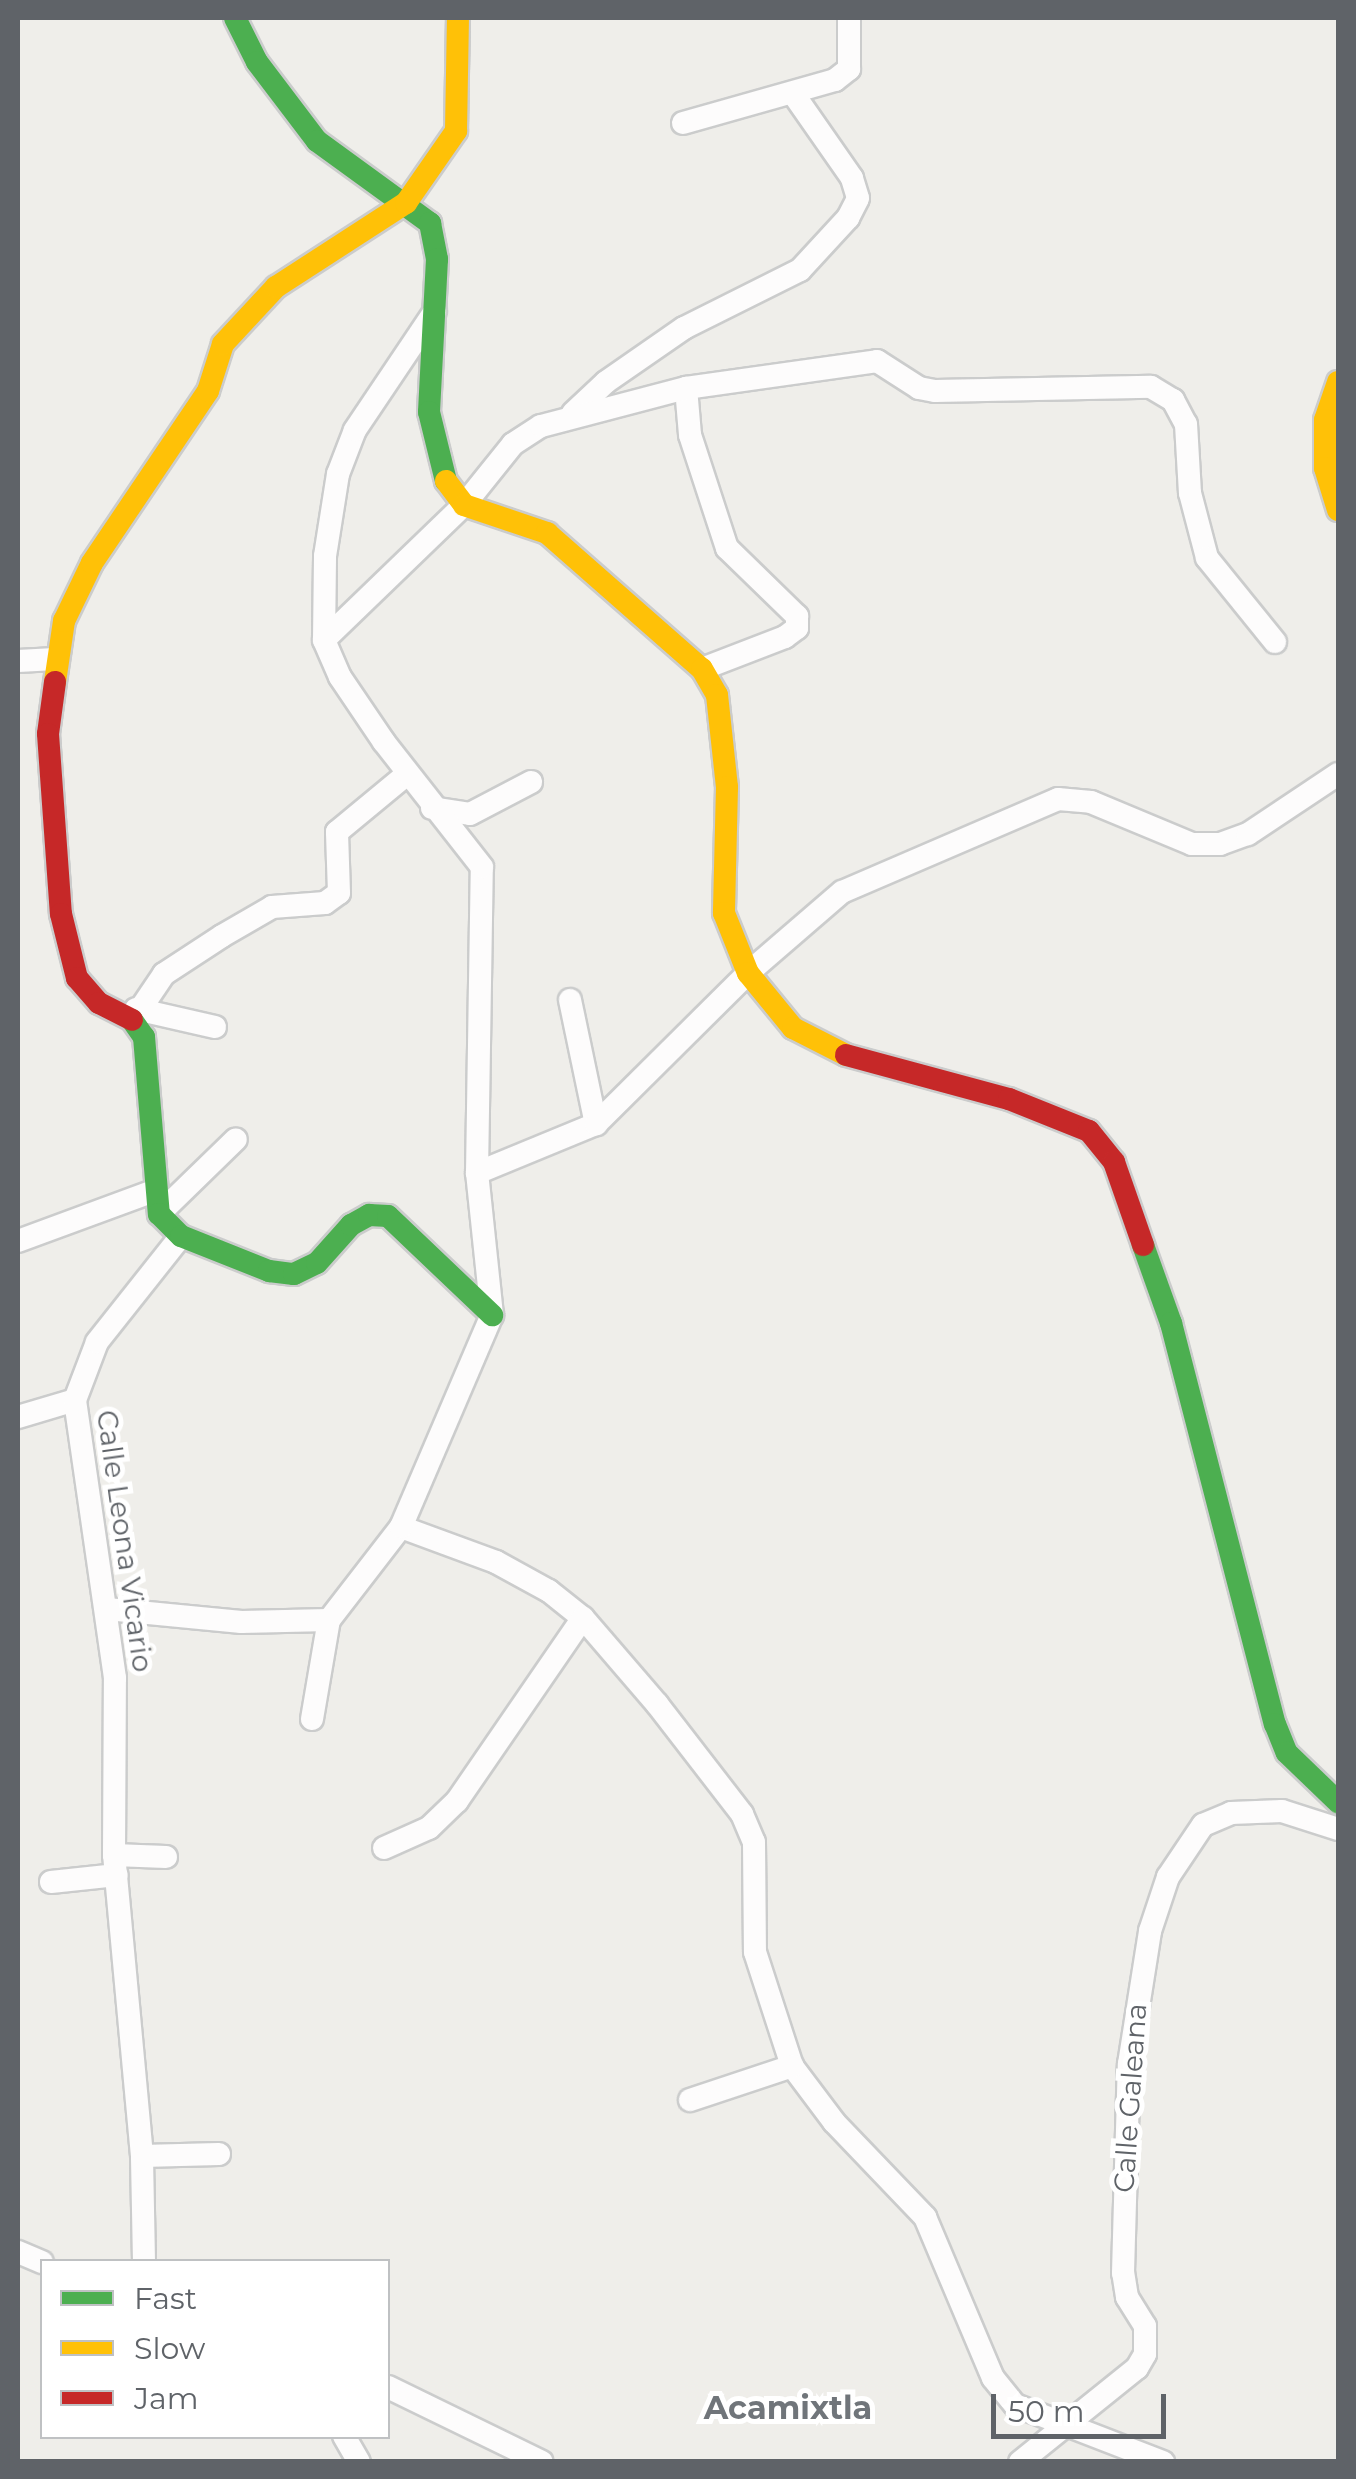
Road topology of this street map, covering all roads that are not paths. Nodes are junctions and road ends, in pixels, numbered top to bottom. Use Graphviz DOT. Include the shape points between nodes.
graph roads {
  1 [pos="235,18"];
  2 [pos="458,18"];
  3 [pos="848,18"];
  4 [pos="863,18"];
  5 [pos="794,95"];
  6 [pos="684,122"];
  7 [pos="406,203"];
  8 [pos="437,308"];
  9 [pos="1338,382"];
  10 [pos="686,388"];
  11 [pos="571,416"];
  12 [pos="464,505"];
  13 [pos="1338,510"];
  14 [pos="324,640"];
  15 [pos="1275,642"];
  16 [pos="55,658"];
  17 [pos="18,661"];
  18 [pos="702,669"];
  19 [pos="407,774"];
  20 [pos="1338,774"];
  21 [pos="531,782"];
  22 [pos="432,808"];
  23 [pos="748,973"];
  24 [pos="570,1000"];
  25 [pos="135,1015"];
  26 [pos="215,1027"];
  27 [pos="596,1124"];
  28 [pos="236,1139"];
  29 [pos="477,1173"];
  30 [pos="157,1202"];
  31 [pos="180,1236"];
  32 [pos="18,1241"];
  33 [pos="492,1316"];
  34 [pos="75,1400"];
  35 [pos="18,1417"];
  36 [pos="401,1527"];
  37 [pos="106,1609"];
  38 [pos="584,1618"];
  39 [pos="328,1620"];
  40 [pos="312,1719"];
  41 [pos="1328,1785"];
  42 [pos="1338,1802"];
  43 [pos="1338,1829"];
  44 [pos="384,1848"];
  45 [pos="166,1857"];
  46 [pos="116,1865"];
  47 [pos="51,1882"];
  48 [pos="792,2066"];
  49 [pos="690,2100"];
  50 [pos="219,2154"];
  51 [pos="142,2156"];
  52 [pos="144,2259"];
  53 [pos="390,2389"];
  54 [pos="1059,2424"];
  55 [pos="346,2439"];
  56 [pos="359,2462"];
  57 [pos="542,2462"];
  58 [pos="1020,2462"];
  59 [pos="1163,2462"];
  1 -- 7 [label="street" via="257,62 317,141"];
  2 -- 7 [label="street" via="453,40 462,114"];
  3 -- 4 [label="street"];
  3 -- 5 [label="street" via="848,68"];
  5 -- 6 [label="street"];
  5 -- 11 [label="street" via="852,178 858,198 848,218 800,270 684,328 606,382"];
  7 -- 8 [label="street" via="430,223"];
  7 -- 16 [label="street" via="276,287 239,321 223,344 208,391 92,563 64,621"];
  8 -- 12 [label="street" via="429,412 448,489"];
  8 -- 14 [label="street" via="355,430 338,474 326,556"];
  9 -- 13 [label="street" via="1325,420 1325,468"];
  10 -- 11 [label="street"];
  10 -- 15 [label="street" via="876,361 935,391 1152,387 1173,400 1186,424 1190,493 1207,558"];
  10 -- 18 [label="street" via="690,435 727,548 797,616 797,628 785,637"];
  11 -- 12 [label="street" via="512,444"];
  12 -- 14 [label="street"];
  12 -- 18 [label="street" via="547,534"];
  14 -- 19 [label="street" via="340,677"];
  16 -- 17 [label="street"];
  16 -- 25 [label="street" via="48,734 62,914 77,978 99,1002"];
  18 -- 23 [label="street" via="717,695 727,787 724,913"];
  19 -- 22 [label="street"];
  19 -- 25 [label="street" via="338,832 339,893 325,903 272,907 222,936 164,974"];
  20 -- 23 [label="street" via="1248,834 1220,844 1192,844 1091,802 1058,799 1026,809 842,892"];
  21 -- 22 [label="street" via="470,814"];
  22 -- 29 [label="street" via="482,867"];
  23 -- 27 [label="street"];
  23 -- 41 [label="street" via="793,1028 824,1049 1009,1099 1089,1132 1114,1162 1171,1323 1287,1752"];
  24 -- 27 [label="street"];
  25 -- 26 [label="street"];
  25 -- 30 [label="street" via="144,1037"];
  27 -- 29 [label="street"];
  28 -- 30 [label="street"];
  29 -- 33 [label="street"];
  30 -- 31 [label="street"];
  30 -- 32 [label="street"];
  31 -- 33 [label="street" via="269,1271 294,1274 317,1263 351,1224 388,1216"];
  31 -- 34 [label="street, Calle Leona Vicario" via="97,1342"];
  33 -- 36 [label="street"];
  34 -- 35 [label="street"];
  34 -- 37 [label="street, Calle Leona Vicario"];
  36 -- 38 [label="street" via="496,1562"];
  36 -- 39 [label="street"];
  37 -- 39 [label="street" via="242,1622"];
  37 -- 46 [label="street, Calle Leona Vicario" via="115,1678"];
  38 -- 44 [label="street" via="457,1801 429,1828"];
  38 -- 48 [label="street" via="742,1814 758,1872 755,1952"];
  39 -- 40 [label="street"];
  41 -- 42 [label="street"];
  43 -- 54 [label="street, Calle Galeana" via="1282,1811 1231,1813 1203,1825 1168,1877 1134,2005 1127,2103 1123,2273 1148,2340 1136,2368"];
  45 -- 46 [label="street"];
  46 -- 47 [label="street"];
  46 -- 51 [label="street, Calle Leona Vicario"];
  48 -- 49 [label="street"];
  48 -- 54 [label="street" via="834,2122 925,2217 994,2378 1015,2405"];
  50 -- 51 [label="street"];
  51 -- 52 [label="street, Calle Leona Vicario"];
  53 -- 57 [label="street"];
  54 -- 58 [label="street, Calle Galeana"];
  54 -- 59 [label="street"];
  55 -- 56 [label="street"];
}
